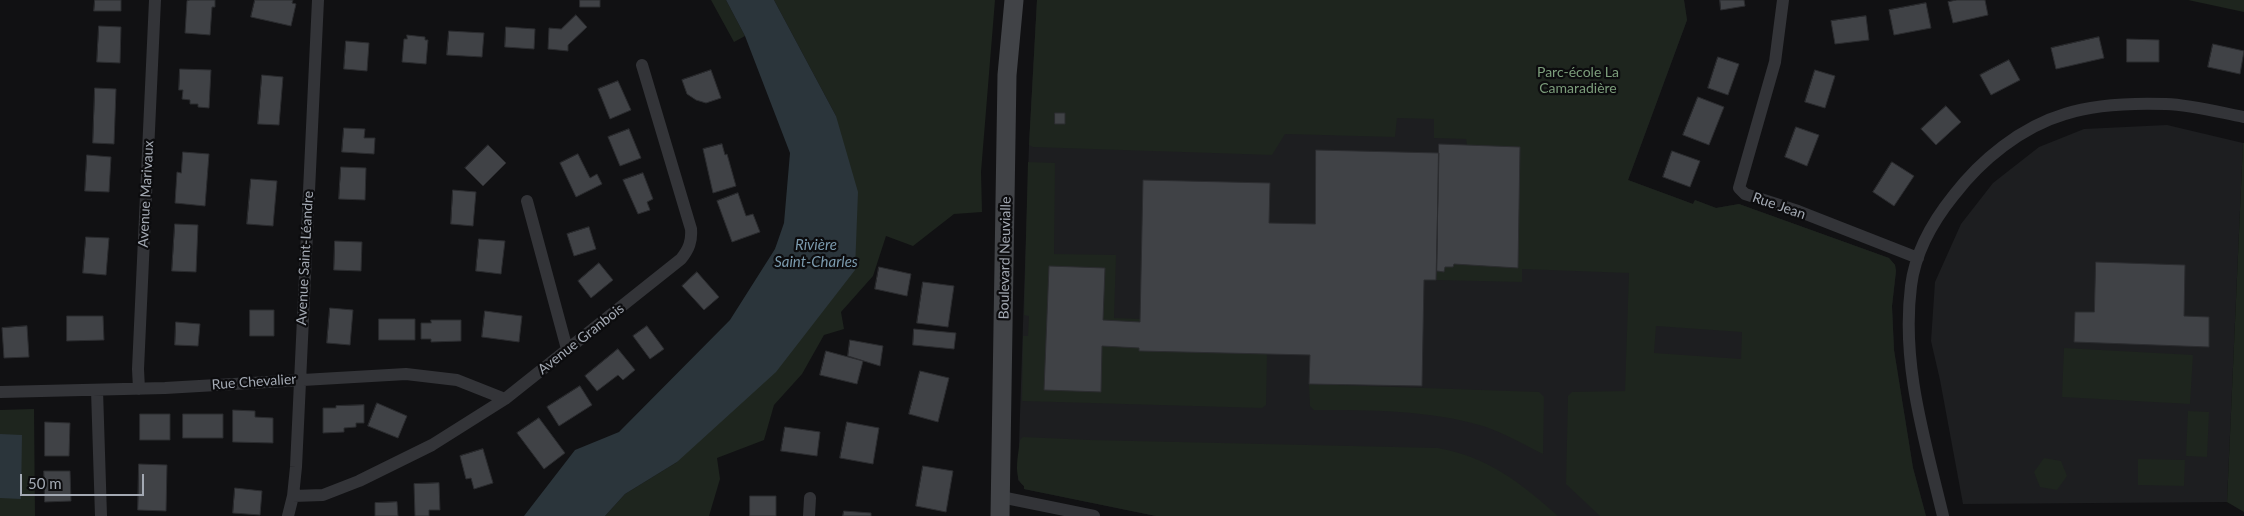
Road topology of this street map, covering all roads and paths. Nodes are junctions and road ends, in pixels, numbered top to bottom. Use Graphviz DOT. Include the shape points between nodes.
graph roads {
  1 [pos="155,0"];
  2 [pos="318,0"];
  3 [pos="1014,0"];
  4 [pos="1783,0"];
  5 [pos="642,65"];
  6 [pos="2244,117"];
  7 [pos="527,201"];
  8 [pos="1918,258"];
  9 [pos="567,350"];
  10 [pos="300,379"];
  11 [pos="140,389"];
  12 [pos="97,390"];
  13 [pos="0,392"];
  14 [pos="505,399"];
  15 [pos="293,496"];
  16 [pos="1001,497"];
  17 [pos="810,498"];
  18 [pos="101,516"];
  19 [pos="288,516"];
  20 [pos="809,516"];
  21 [pos="1000,516"];
  22 [pos="1094,516"];
  23 [pos="1943,516"];
  1 -- 11 [label="street, Avenue Marivaux" via="138,370"];
  2 -- 10 [label="street, Avenue Saint-Léandre"];
  3 -- 16 [label="main road, Boulevard Neuvialle" via="1007,75"];
  4 -- 8 [label="street, Rue Jean" via="1775,62 1739,188 1745,194"];
  5 -- 9 [label="street, Avenue Granbois" via="692,240 681,259"];
  6 -- 8 [label="street" via="2166,104 2116,105 2065,113 2029,129 1979,167 1944,207"];
  7 -- 9 [label="street"];
  8 -- 23 [label="street" via="1911,284 1908,341 1913,391"];
  9 -- 14 [label="street, Avenue Granbois"];
  10 -- 11 [label="street, Rue Chevalier"];
  10 -- 14 [label="street, Rue Chevalier" via="406,374 432,376 457,380"];
  10 -- 15 [label="street, Avenue Saint-Léandre"];
  11 -- 12 [label="street, Rue Chevalier"];
  12 -- 13 [label="street, Rue Chevalier"];
  12 -- 18 [label="street"];
  14 -- 15 [label="street, Avenue Granbois" via="432,445 359,481 323,495"];
  15 -- 19 [label="street, Avenue Saint-Léandre"];
  16 -- 21 [label="main road, Boulevard Neuvialle"];
  16 -- 22 [label="street"];
  17 -- 20 [label="street"];
}
